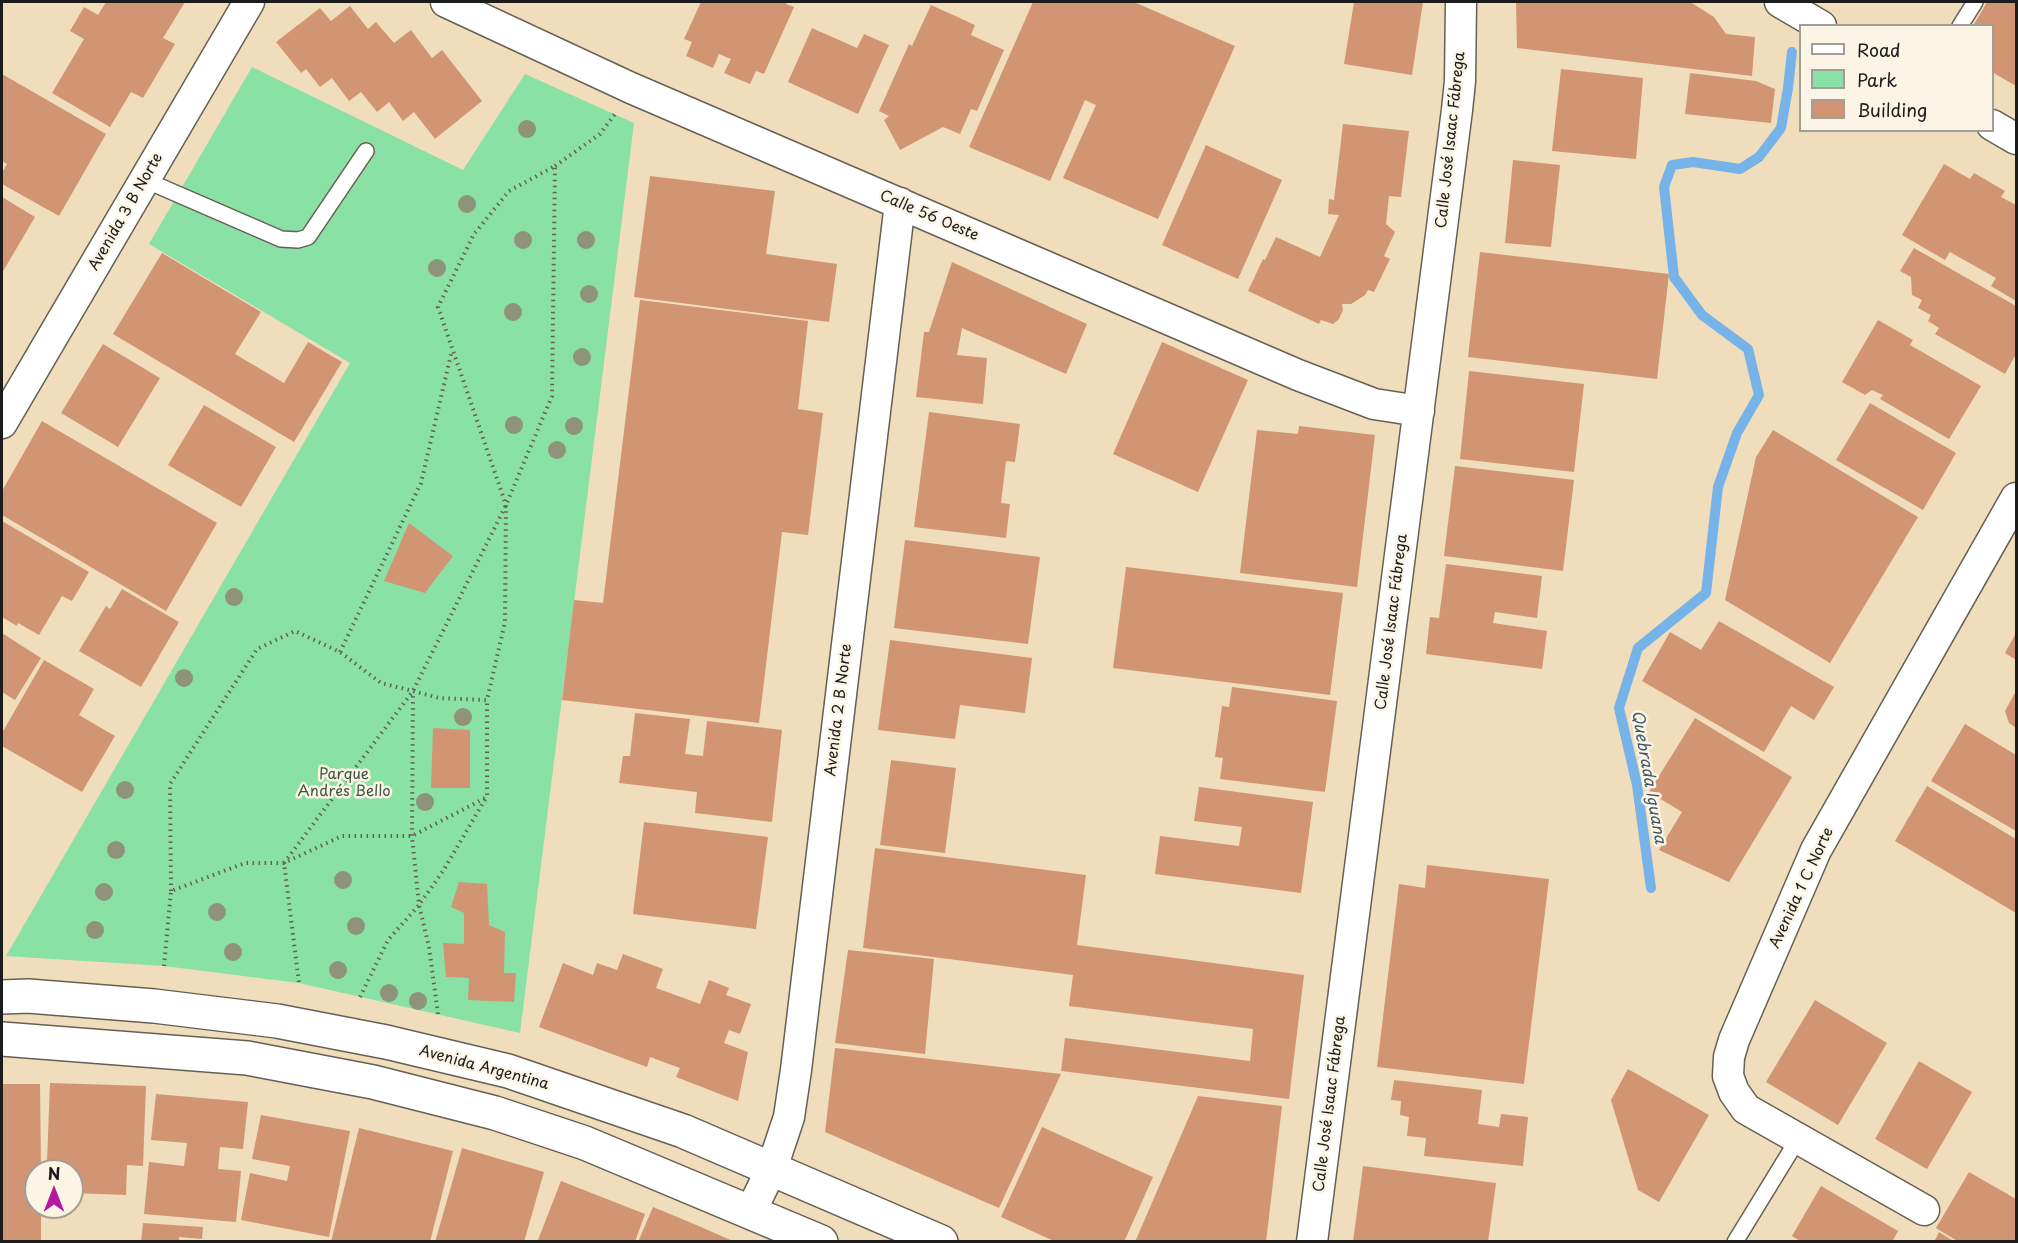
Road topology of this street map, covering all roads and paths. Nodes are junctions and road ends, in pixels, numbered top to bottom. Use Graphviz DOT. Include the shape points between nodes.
graph roads {
  1 [pos="249,2"];
  2 [pos="446,2"];
  3 [pos="1461,2"];
  4 [pos="1780,2"];
  5 [pos="1975,2"];
  6 [pos="1818,24"];
  7 [pos="1961,24"];
  8 [pos="631,88"];
  9 [pos="1994,126"];
  10 [pos="2016,139"];
  11 [pos="366,151"];
  12 [pos="555,166"];
  13 [pos="145,180"];
  14 [pos="900,203"];
  15 [pos="452,350"];
  16 [pos="1419,411"];
  17 [pos="2,423"];
  18 [pos="2016,498"];
  19 [pos="506,505"];
  20 [pos="340,652"];
  21 [pos="413,692"];
  22 [pos="487,700"];
  23 [pos="487,797"];
  24 [pos="412,836"];
  25 [pos="284,863"];
  26 [pos="171,891"];
  27 [pos="418,905"];
  28 [pos="164,966"];
  29 [pos="299,983"];
  30 [pos="2,997"];
  31 [pos="360,997"];
  32 [pos="438,1014"];
  33 [pos="2,1039"];
  34 [pos="1798,1139"];
  35 [pos="772,1168"];
  36 [pos="1924,1210"];
  37 [pos="751,1211"];
  38 [pos="821,1242"];
  39 [pos="941,1242"];
  40 [pos="1312,1242"];
  41 [pos="1735,1242"];
  1 -- 13 [label="street, Avenida 3 B Norte"];
  2 -- 8 [label="street, Calle 56 Oeste"];
  3 -- 16 [label="street, Calle José Isaac Fábrega" via="1458,99"];
  4 -- 6 [label="street"];
  5 -- 7 [label="lane"];
  8 -- 12 [label="path" via="600,134"];
  8 -- 14 [label="street, Calle 56 Oeste"];
  9 -- 10 [label="street"];
  11 -- 13 [label="lane" via="309,237 298,240 281,238"];
  12 -- 15 [label="path" via="509,191 474,234 438,307"];
  12 -- 19 [label="path" via="552,396"];
  13 -- 17 [label="street, Avenida 3 B Norte"];
  14 -- 16 [label="street, Calle 56 Oeste" via="1298,375 1374,404"];
  14 -- 35 [label="street, Avenida 2 B Norte" via="796,1070 789,1116"];
  15 -- 19 [label="path"];
  15 -- 20 [label="path" via="421,483"];
  16 -- 40 [label="street, Calle José Isaac Fábrega"];
  18 -- 34 [label="street, Avenida 1 C Norte" via="1816,850 1734,1040 1728,1076 1734,1092 1746,1109"];
  19 -- 21 [label="path"];
  19 -- 22 [label="path" via="505,622"];
  20 -- 21 [label="path" via="381,683"];
  20 -- 26 [label="path" via="295,631 257,649 170,784"];
  21 -- 22 [label="path" via="439,698"];
  21 -- 24 [label="path"];
  21 -- 25 [label="path"];
  22 -- 23 [label="path"];
  23 -- 24 [label="path"];
  23 -- 27 [label="path"];
  24 -- 25 [label="path" via="342,836"];
  24 -- 27 [label="path"];
  25 -- 26 [label="path" via="245,863"];
  25 -- 29 [label="path"];
  26 -- 28 [label="path"];
  27 -- 31 [label="path" via="388,940"];
  27 -- 32 [label="path" via="429,947"];
  30 -- 35 [label="street, Avenida Argentina" via="154,1006 277,1021 386,1042 508,1071 683,1131"];
  33 -- 37 [label="street" via="247,1058 373,1082 495,1113 585,1143"];
  34 -- 36 [label="street, Avenida 1 C Norte"];
  34 -- 41 [label="lane"];
  35 -- 37 [label="street, Avenida 2 B Norte"];
  35 -- 39 [label="street, Avenida Argentina"];
  37 -- 38 [label="street"];
}
